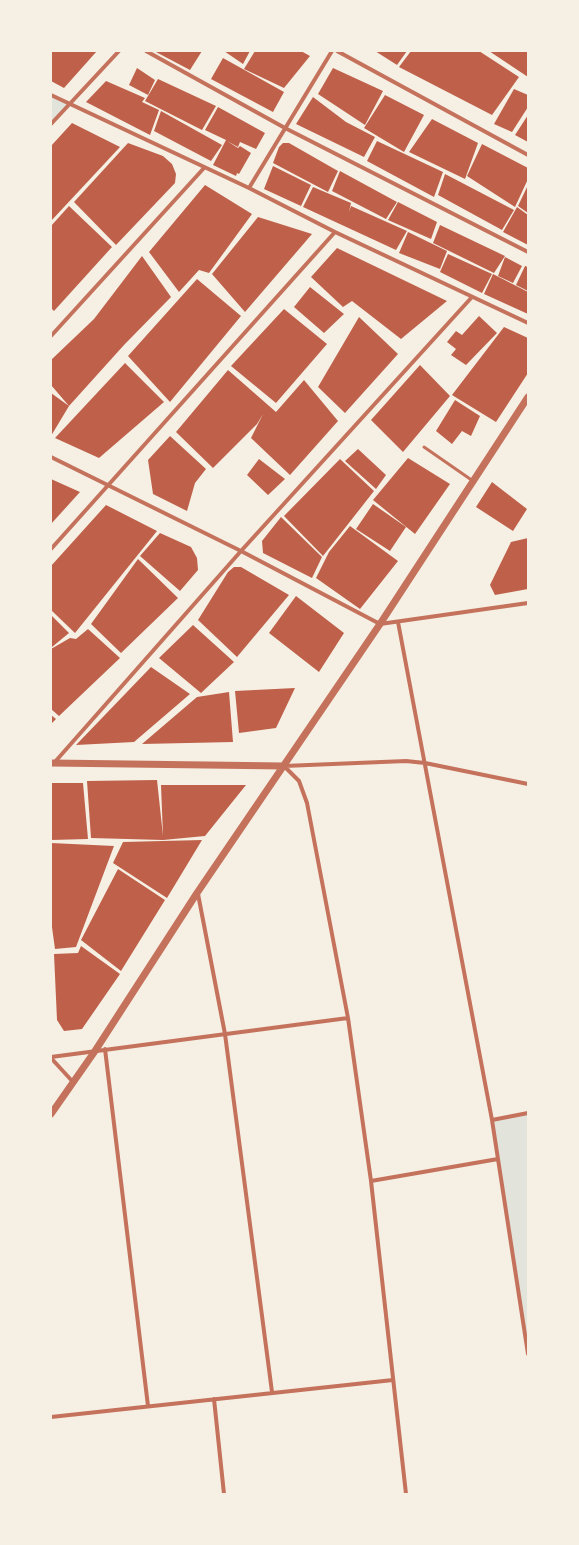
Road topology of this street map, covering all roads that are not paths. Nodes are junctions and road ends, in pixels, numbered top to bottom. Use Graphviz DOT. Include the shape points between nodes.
graph roads {
  1 [pos="119,51"];
  2 [pos="146,51"];
  3 [pos="332,51"];
  4 [pos="337,51"];
  5 [pos="51,95"];
  6 [pos="69,104"];
  7 [pos="51,124"];
  8 [pos="285,128"];
  9 [pos="528,155"];
  10 [pos="204,168"];
  11 [pos="249,188"];
  12 [pos="335,232"];
  13 [pos="528,252"];
  14 [pos="472,297"];
  15 [pos="528,323"];
  16 [pos="51,336"];
  17 [pos="528,397"];
  18 [pos="526,404"];
  19 [pos="424,447"];
  20 [pos="51,457"];
  21 [pos="473,481"];
  22 [pos="108,485"];
  23 [pos="51,549"];
  24 [pos="241,551"];
  25 [pos="528,603"];
  26 [pos="398,622"];
  27 [pos="380,624"];
  28 [pos="53,763"];
  29 [pos="425,763"];
  30 [pos="284,766"];
  31 [pos="528,784"];
  32 [pos="198,893"];
  33 [pos="348,1018"];
  34 [pos="225,1034"];
  35 [pos="105,1050"];
  36 [pos="95,1051"];
  37 [pos="51,1057"];
  38 [pos="73,1082"];
  39 [pos="528,1113"];
  40 [pos="51,1114"];
  41 [pos="492,1120"];
  42 [pos="498,1159"];
  43 [pos="371,1181"];
  44 [pos="527,1337"];
  45 [pos="528,1354"];
  46 [pos="393,1380"];
  47 [pos="272,1392"];
  48 [pos="214,1399"];
  49 [pos="148,1406"];
  50 [pos="51,1417"];
  51 [pos="224,1494"];
  52 [pos="406,1494"];
  1 -- 6 [label="street"];
  2 -- 8 [label="street"];
  3 -- 8 [label="street"];
  4 -- 9 [label="street"];
  5 -- 6 [label="street"];
  6 -- 7 [label="street"];
  6 -- 10 [label="street"];
  8 -- 11 [label="street"];
  8 -- 13 [label="street"];
  10 -- 11 [label="street"];
  10 -- 16 [label="street"];
  11 -- 12 [label="street"];
  12 -- 14 [label="street"];
  12 -- 22 [label="street"];
  14 -- 15 [label="street"];
  14 -- 24 [label="street"];
  17 -- 18 [label="street"];
  18 -- 21 [label="street"];
  19 -- 21 [label="lane"];
  20 -- 22 [label="street"];
  21 -- 27 [label="street"];
  22 -- 23 [label="street"];
  22 -- 24 [label="street"];
  24 -- 27 [label="street"];
  24 -- 28 [label="street"];
  25 -- 26 [label="street"];
  26 -- 27 [label="street"];
  26 -- 29 [label="street"];
  27 -- 30 [label="street"];
  28 -- 30 [label="street"];
  29 -- 30 [label="street" via="381,761"];
  29 -- 31 [label="street"];
  29 -- 41 [label="street"];
  30 -- 32 [label="street"];
  30 -- 33 [label="street" via="299,781 307,803"];
  32 -- 34 [label="street"];
  32 -- 36 [label="street"];
  33 -- 34 [label="street"];
  33 -- 43 [label="street"];
  34 -- 35 [label="street"];
  34 -- 47 [label="street"];
  35 -- 36 [label="street"];
  35 -- 49 [label="street"];
  36 -- 37 [label="street"];
  36 -- 38 [label="street"];
  37 -- 38 [label="street"];
  38 -- 40 [label="street"];
  39 -- 41 [label="street"];
  41 -- 42 [label="street"];
  42 -- 43 [label="street"];
  42 -- 44 [label="street"];
  43 -- 46 [label="street"];
  44 -- 45 [label="street"];
  46 -- 47 [label="street"];
  46 -- 52 [label="street"];
  47 -- 48 [label="street"];
  48 -- 49 [label="street"];
  48 -- 51 [label="street"];
  49 -- 50 [label="street"];
}
